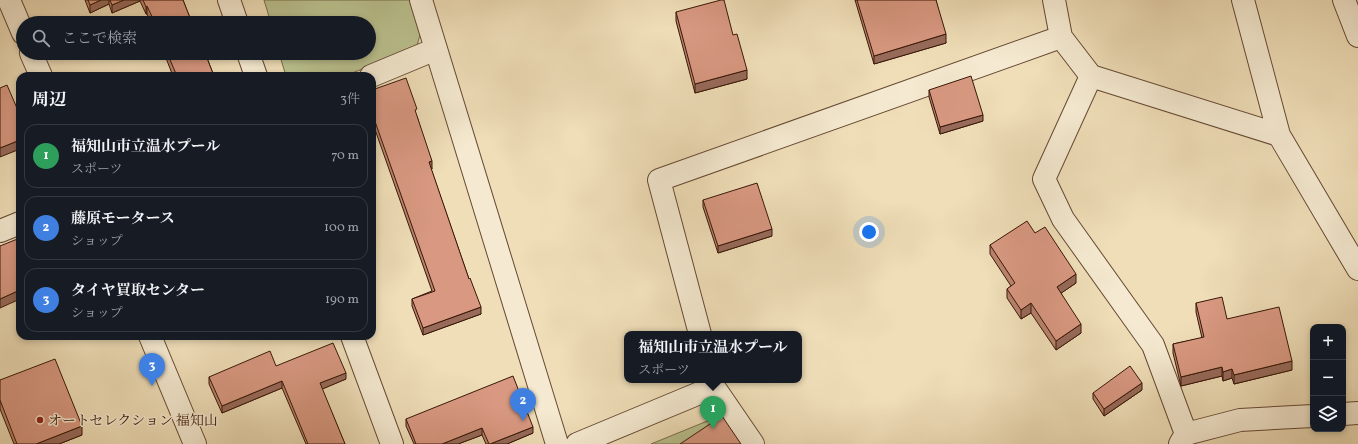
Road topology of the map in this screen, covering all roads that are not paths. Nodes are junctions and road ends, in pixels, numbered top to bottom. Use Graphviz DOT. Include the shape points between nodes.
graph roads {
  1 [pos="9,0"];
  2 [pos="228,0"];
  3 [pos="421,0"];
  4 [pos="1054,0"];
  5 [pos="1243,0"];
  6 [pos="1344,0"];
  7 [pos="16,16"];
  8 [pos="234,16"];
  9 [pos="1358,36"];
  10 [pos="1061,37"];
  11 [pos="436,49"];
  12 [pos="35,60"];
  13 [pos="250,60"];
  14 [pos="39,72"];
  15 [pos="255,72"];
  16 [pos="376,74"];
  17 [pos="1091,76"];
  18 [pos="1279,135"];
  19 [pos="16,225"];
  20 [pos="0,231"];
  21 [pos="1358,269"];
  22 [pos="699,331"];
  23 [pos="152,340"];
  24 [pos="353,340"];
  25 [pos="713,384"];
  26 [pos="1358,413"];
  27 [pos="1346,414"];
  28 [pos="1310,416"];
  29 [pos="1183,439"];
  30 [pos="195,444"];
  31 [pos="392,444"];
  32 [pos="558,444"];
  33 [pos="577,444"];
  34 [pos="753,444"];
  1 -- 7 [label="street"];
  2 -- 8 [label="street"];
  3 -- 11 [label="street"];
  4 -- 10 [label="street"];
  5 -- 18 [label="street"];
  6 -- 9 [label="street"];
  10 -- 17 [label="street"];
  10 -- 22 [label="street" via="659,180"];
  11 -- 16 [label="street"];
  11 -- 32 [label="street"];
  12 -- 14 [label="street"];
  13 -- 15 [label="street"];
  17 -- 18 [label="street"];
  17 -- 29 [label="street" via="1044,179 1063,219 1152,345"];
  18 -- 21 [label="street"];
  19 -- 20 [label="street"];
  23 -- 30 [label="street"];
  24 -- 31 [label="street"];
  25 -- 33 [label="street"];
  25 -- 34 [label="street"];
  26 -- 27 [label="street"];
  28 -- 29 [label="street" via="1240,420"];
}
